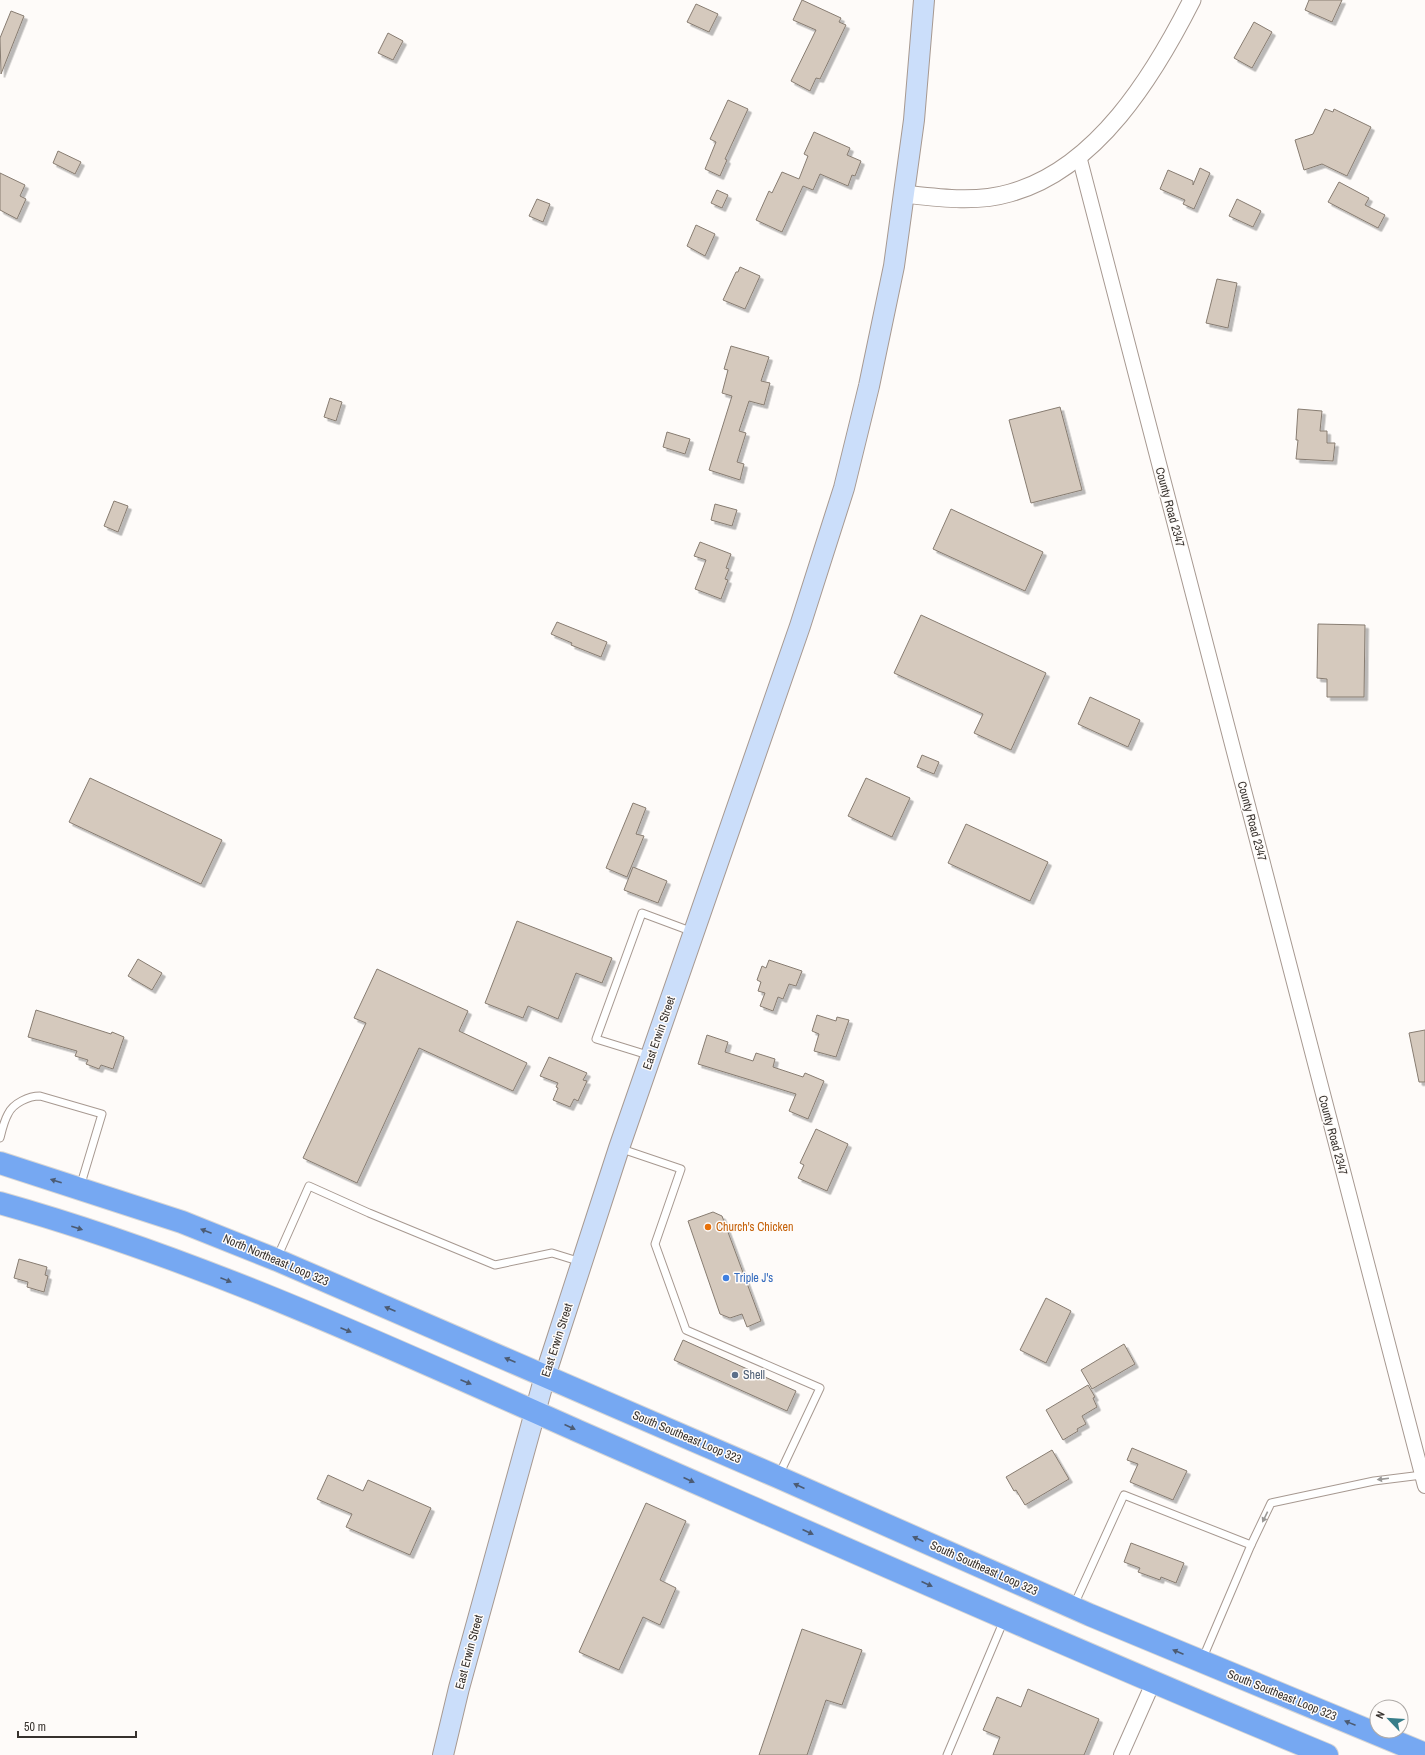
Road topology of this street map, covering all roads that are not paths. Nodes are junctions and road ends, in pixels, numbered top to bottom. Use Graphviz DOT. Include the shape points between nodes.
graph roads {
  1 [pos="924,0"];
  2 [pos="1192,0"];
  3 [pos="1079,156"];
  4 [pos="905,194"];
  5 [pos="694,932"];
  6 [pos="651,1056"];
  7 [pos="0,1138"];
  8 [pos="619,1148"];
  9 [pos="0,1163"];
  10 [pos="80,1189"];
  11 [pos="0,1203"];
  12 [pos="276,1260"];
  13 [pos="582,1262"];
  14 [pos="545,1376"];
  15 [pos="535,1412"];
  16 [pos="778,1477"];
  17 [pos="1424,1480"];
  18 [pos="1251,1545"];
  19 [pos="1073,1608"];
  20 [pos="1004,1618"];
  21 [pos="1202,1662"];
  22 [pos="1153,1683"];
  23 [pos="1425,1754"];
  24 [pos="443,1755"];
  25 [pos="947,1755"];
  26 [pos="1121,1755"];
  27 [pos="1327,1755"];
  1 -- 4 [label="main road, East Erwin Street" via="917,92"];
  2 -- 3 [label="street" via="1131,100 1113,124"];
  3 -- 4 [label="street" via="1042,180 994,197 962,199"];
  3 -- 17 [label="street, County Road 2347"];
  4 -- 5 [label="main road, East Erwin Street" via="894,266 877,348 844,488 800,626"];
  5 -- 6 [label="main road, East Erwin Street"];
  5 -- 6 [label="lane" via="642,913 596,1039"];
  6 -- 8 [label="main road, East Erwin Street"];
  7 -- 10 [label="lane" via="12,1107 28,1097 40,1096 102,1114"];
  8 -- 13 [label="main road, East Erwin Street"];
  8 -- 16 [label="lane" via="681,1169 655,1244 686,1330 820,1388"];
  10 -- 9 [label="highway, North Northeast Loop 323, one-way"];
  12 -- 10 [label="highway, North Northeast Loop 323, one-way" via="182,1222"];
  11 -- 15 [label="highway, one-way" via="120,1241 219,1277"];
  12 -- 13 [label="lane" via="309,1186 495,1265 552,1254"];
  14 -- 12 [label="highway, North Northeast Loop 323, one-way"];
  13 -- 14 [label="main road, East Erwin Street"];
  14 -- 15 [label="main road, East Erwin Street"];
  14 -- 16 [label="highway, South Southeast Loop 323"];
  15 -- 20 [label="highway, one-way"];
  15 -- 24 [label="main road, East Erwin Street"];
  19 -- 16 [label="highway, South Southeast Loop 323, one-way"];
  17 -- 18 [label="lane, one-way" via="1374,1480 1271,1503"];
  18 -- 19 [label="lane" via="1124,1495"];
  18 -- 21 [label="lane"];
  21 -- 19 [label="highway, South Southeast Loop 323, one-way"];
  20 -- 22 [label="highway"];
  20 -- 25 [label="lane"];
  23 -- 21 [label="highway, South Southeast Loop 323, one-way"];
  22 -- 26 [label="street"];
  22 -- 27 [label="highway"];
}
